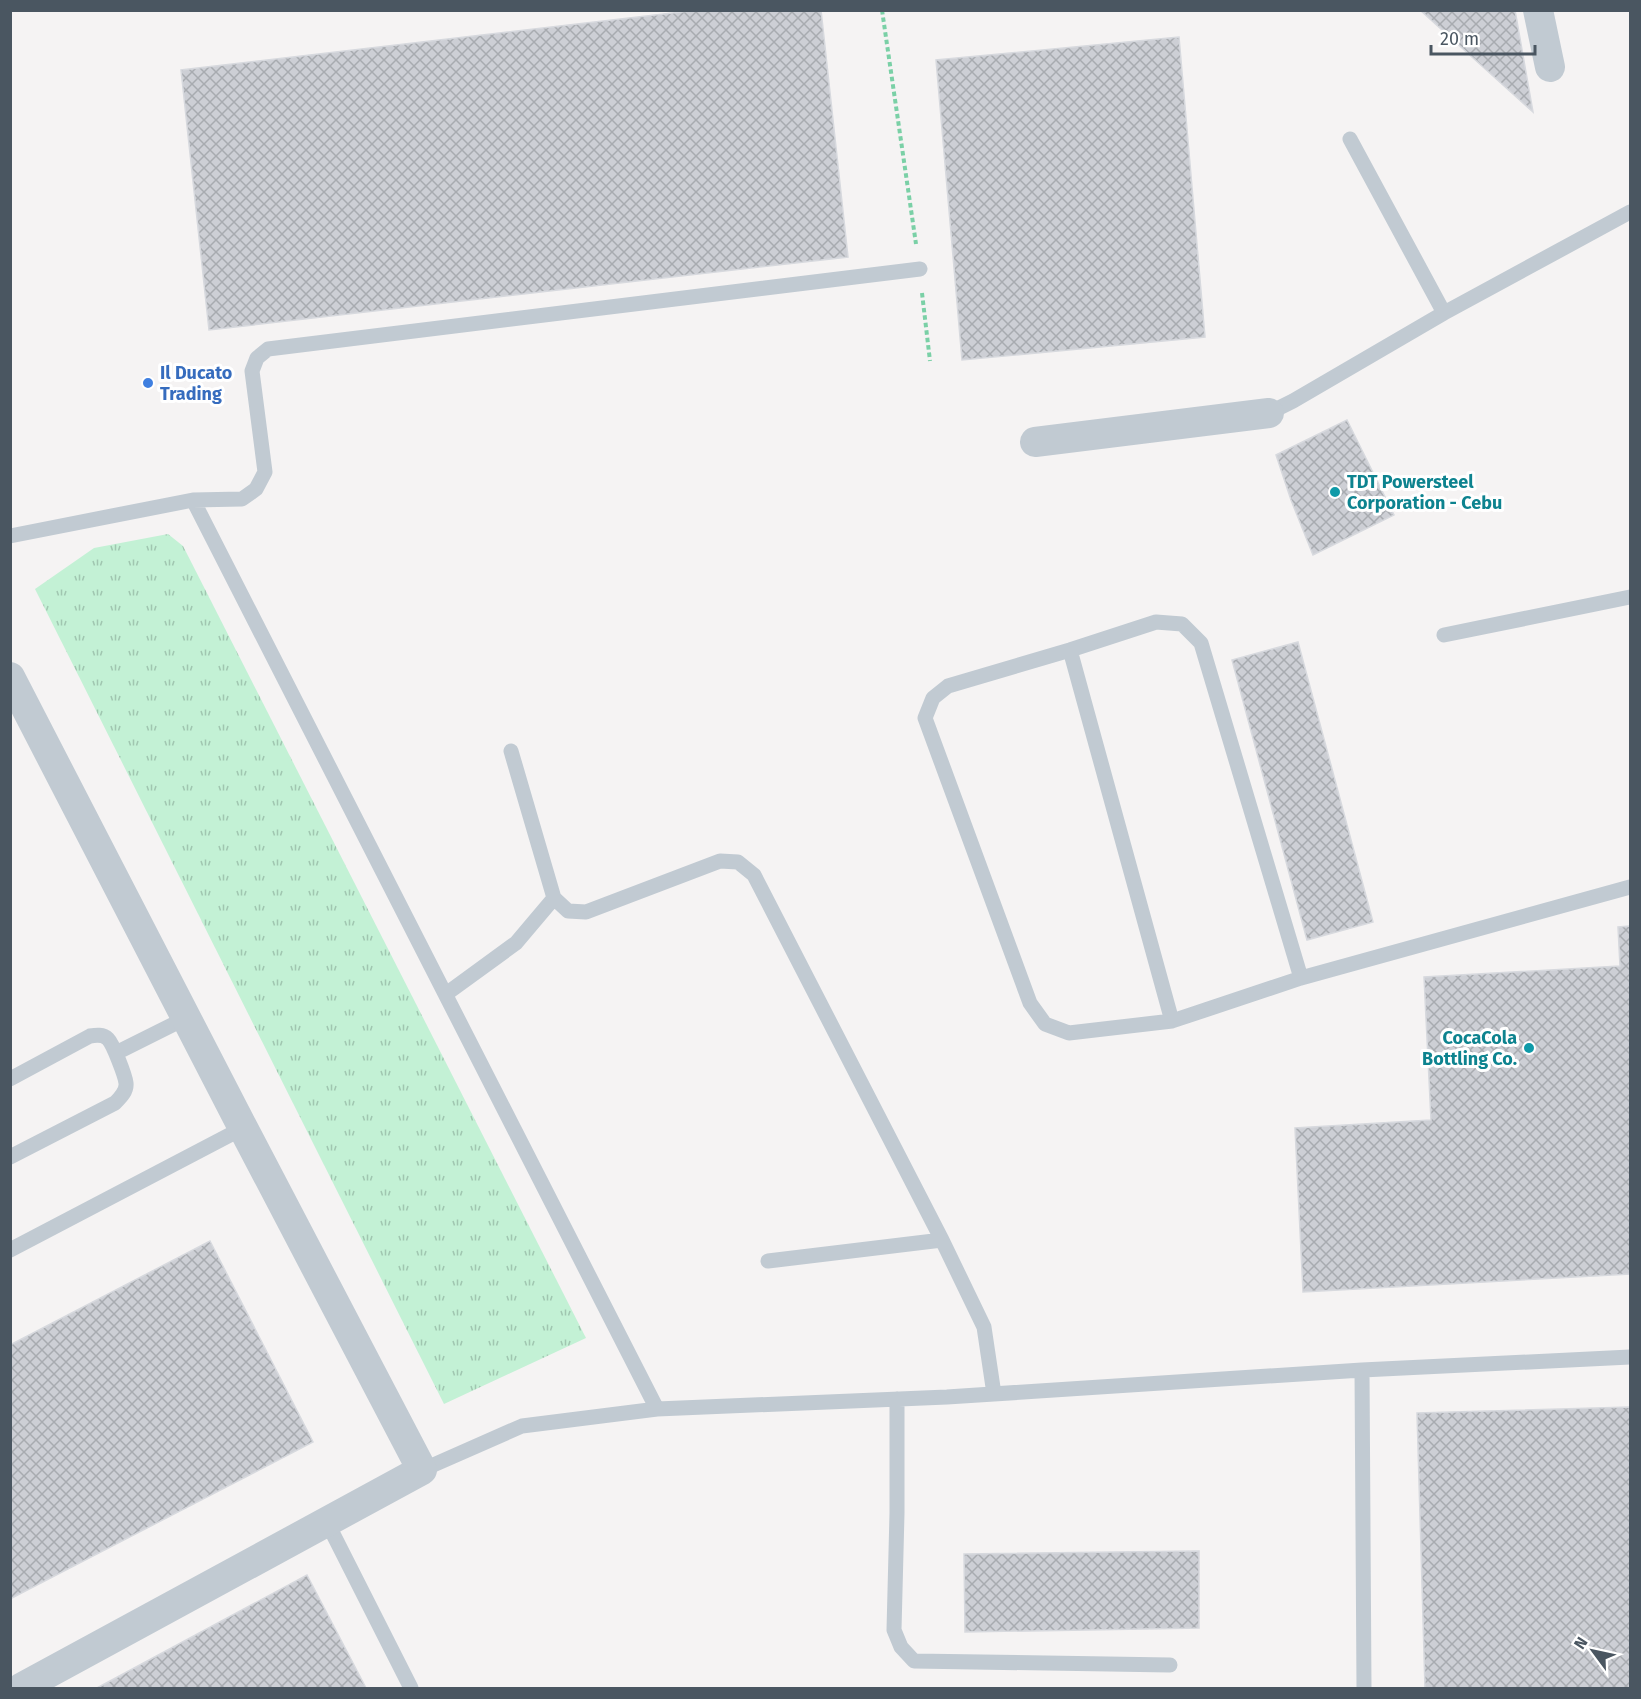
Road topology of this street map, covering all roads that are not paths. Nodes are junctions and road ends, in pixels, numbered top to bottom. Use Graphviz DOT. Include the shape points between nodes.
graph roads {
  1 [pos="1538,10"];
  2 [pos="1550,67"];
  3 [pos="1350,139"];
  4 [pos="1630,212"];
  5 [pos="920,269"];
  6 [pos="1444,314"];
  7 [pos="1269,413"];
  8 [pos="1035,442"];
  9 [pos="193,500"];
  10 [pos="10,536"];
  11 [pos="1630,597"];
  12 [pos="1444,635"];
  13 [pos="1070,650"];
  14 [pos="10,677"];
  15 [pos="511,750"];
  16 [pos="1630,887"];
  17 [pos="554,898"];
  18 [pos="1301,978"];
  19 [pos="446,994"];
  20 [pos="186,1018"];
  21 [pos="1172,1021"];
  22 [pos="116,1053"];
  23 [pos="10,1079"];
  24 [pos="243,1128"];
  25 [pos="10,1157"];
  26 [pos="942,1240"];
  27 [pos="10,1250"];
  28 [pos="768,1261"];
  29 [pos="1630,1357"];
  30 [pos="1362,1370"];
  31 [pos="994,1394"];
  32 [pos="897,1399"];
  33 [pos="657,1409"];
  34 [pos="422,1470"];
  35 [pos="327,1522"];
  36 [pos="1170,1665"];
  37 [pos="21,1689"];
  38 [pos="411,1689"];
  39 [pos="1364,1689"];
  1 -- 2 [label="street"];
  3 -- 6 [label="lane"];
  4 -- 6 [label="lane"];
  5 -- 9 [label="lane" via="268,349 257,358 252,371 265,472 256,489 242,499"];
  6 -- 7 [label="lane"];
  7 -- 8 [label="street"];
  9 -- 10 [label="lane"];
  9 -- 19 [label="lane"];
  11 -- 12 [label="lane"];
  13 -- 18 [label="lane" via="1156,622 1182,624 1201,643"];
  13 -- 21 [label="lane"];
  13 -- 21 [label="lane" via="948,686 933,698 924,718 1030,1003 1045,1024 1069,1033"];
  14 -- 20 [label="street"];
  15 -- 17 [label="lane"];
  16 -- 18 [label="lane"];
  17 -- 19 [label="lane" via="516,943"];
  17 -- 26 [label="lane" via="568,911 586,912 720,861 738,862 754,875"];
  18 -- 21 [label="lane"];
  19 -- 33 [label="lane"];
  20 -- 22 [label="lane"];
  20 -- 24 [label="street"];
  22 -- 23 [label="lane" via="108,1039 90,1036"];
  22 -- 25 [label="lane" via="126,1084 115,1103"];
  24 -- 27 [label="lane"];
  24 -- 34 [label="street"];
  26 -- 28 [label="lane"];
  26 -- 31 [label="lane" via="984,1327"];
  29 -- 30 [label="lane"];
  30 -- 31 [label="lane"];
  30 -- 39 [label="lane"];
  31 -- 32 [label="lane"];
  32 -- 33 [label="lane"];
  32 -- 36 [label="lane" via="894,1630 901,1647 914,1661"];
  33 -- 34 [label="lane" via="522,1426"];
  34 -- 35 [label="street"];
  35 -- 37 [label="street"];
  35 -- 38 [label="lane"];
}
